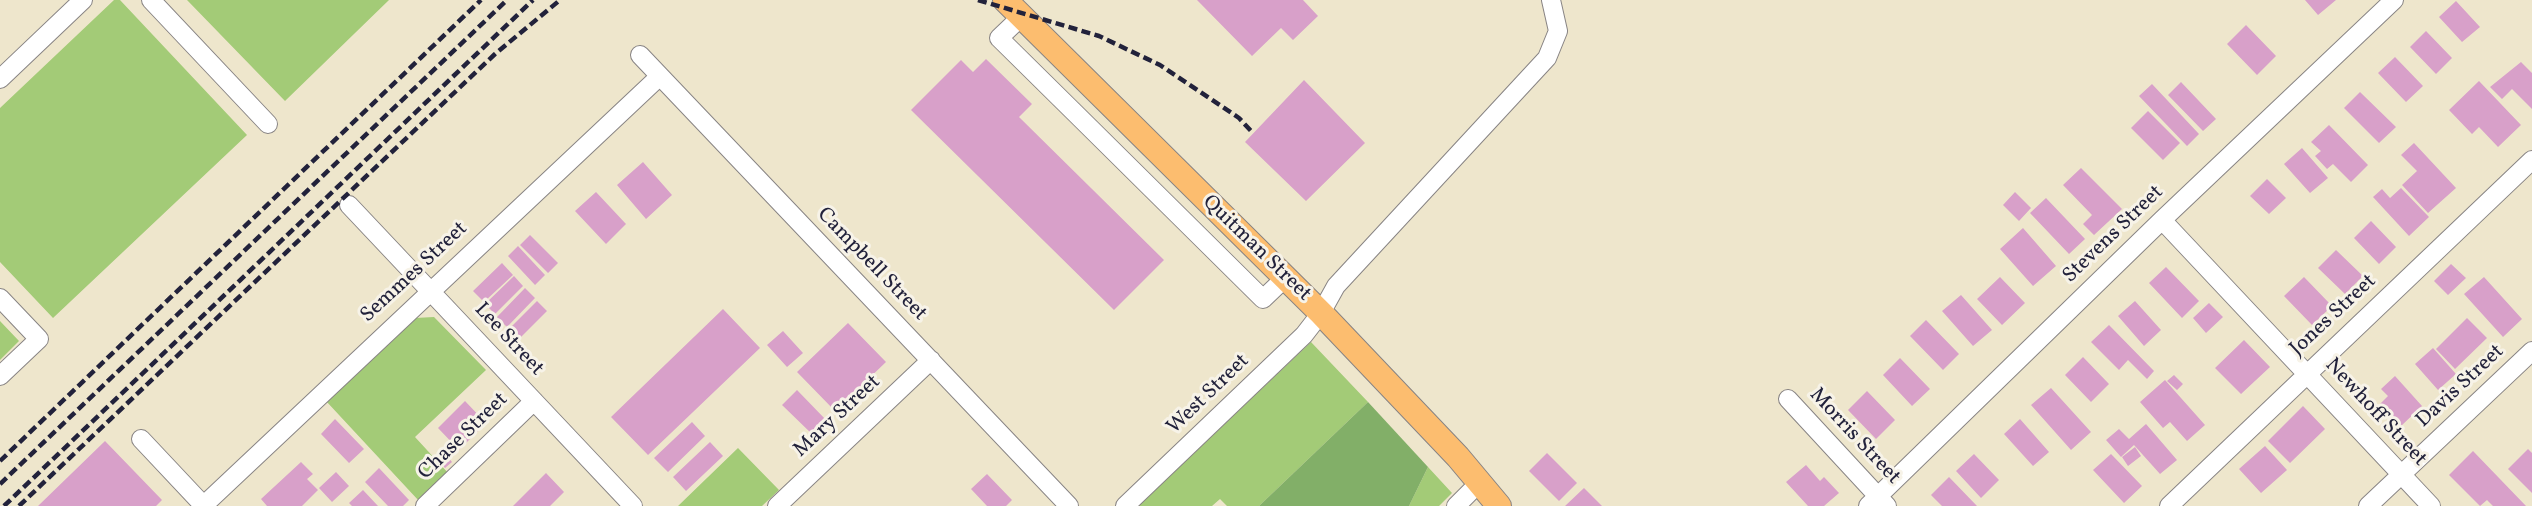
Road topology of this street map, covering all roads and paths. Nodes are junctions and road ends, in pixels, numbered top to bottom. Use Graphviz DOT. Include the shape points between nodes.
graph roads {
  1 [pos="83,0"];
  2 [pos="152,0"];
  3 [pos="1551,0"];
  4 [pos="2394,0"];
  5 [pos="1013,8"];
  6 [pos="1049,44"];
  7 [pos="640,55"];
  8 [pos="1028,66"];
  9 [pos="660,76"];
  10 [pos="0,79"];
  11 [pos="1094,90"];
  12 [pos="1073,111"];
  13 [pos="268,124"];
  14 [pos="2532,160"];
  15 [pos="349,206"];
  16 [pos="2162,220"];
  17 [pos="1285,278"];
  18 [pos="429,290"];
  19 [pos="0,298"];
  20 [pos="1321,313"];
  21 [pos="2532,351"];
  22 [pos="931,360"];
  23 [pos="2306,372"];
  24 [pos="0,376"];
  25 [pos="1788,399"];
  26 [pos="534,401"];
  27 [pos="141,439"];
  28 [pos="2400,475"];
  29 [pos="1478,484"];
  30 [pos="1878,503"];
  31 [pos="204,506"];
  32 [pos="425,506"];
  33 [pos="633,506"];
  34 [pos="777,506"];
  35 [pos="1069,506"];
  36 [pos="1125,506"];
  37 [pos="1456,506"];
  38 [pos="1499,506"];
  39 [pos="2169,506"];
  40 [pos="2368,506"];
  41 [pos="2431,506"];
  1 -- 10 [label="street"];
  2 -- 13 [label="street"];
  3 -- 20 [label="street, West Street" via="1558,31 1547,58 1336,286"];
  4 -- 16 [label="street, Stevens Street"];
  5 -- 6 [label="main road, Quitman Street"];
  5 -- 8 [label="street" via="999,38"];
  6 -- 8 [label="street"];
  6 -- 11 [label="main road, Quitman Street"];
  7 -- 9 [label="street, Campbell Street"];
  8 -- 12 [label="street"];
  9 -- 18 [label="street, Semmes Street"];
  9 -- 22 [label="street, Campbell Street"];
  11 -- 12 [label="street"];
  11 -- 17 [label="main road, Quitman Street"];
  12 -- 17 [label="street" via="1263,299"];
  14 -- 23 [label="street, Jones Street"];
  15 -- 18 [label="street, Lee Street"];
  16 -- 23 [label="street, Newhoff Street"];
  16 -- 30 [label="street, Stevens Street"];
  17 -- 20 [label="main road, Quitman Street"];
  18 -- 26 [label="street, Lee Street"];
  18 -- 31 [label="street, Semmes Street"];
  19 -- 24 [label="street" via="39,339"];
  20 -- 29 [label="main road, Quitman Street" via="1458,457"];
  20 -- 36 [label="street, West Street" via="1304,335"];
  21 -- 28 [label="street, Davis Street"];
  22 -- 34 [label="street, Mary Street"];
  22 -- 35 [label="street, Campbell Street"];
  23 -- 28 [label="street, Newhoff Street"];
  23 -- 39 [label="street, Jones Street"];
  25 -- 30 [label="street, Morris Street"];
  26 -- 32 [label="street, Chase Street"];
  26 -- 33 [label="street, Lee Street"];
  27 -- 31 [label="street"];
  28 -- 40 [label="street, Davis Street"];
  28 -- 41 [label="street, Newhoff Street"];
  29 -- 37 [label="street"];
  29 -- 38 [label="main road, Quitman Street"];
}
